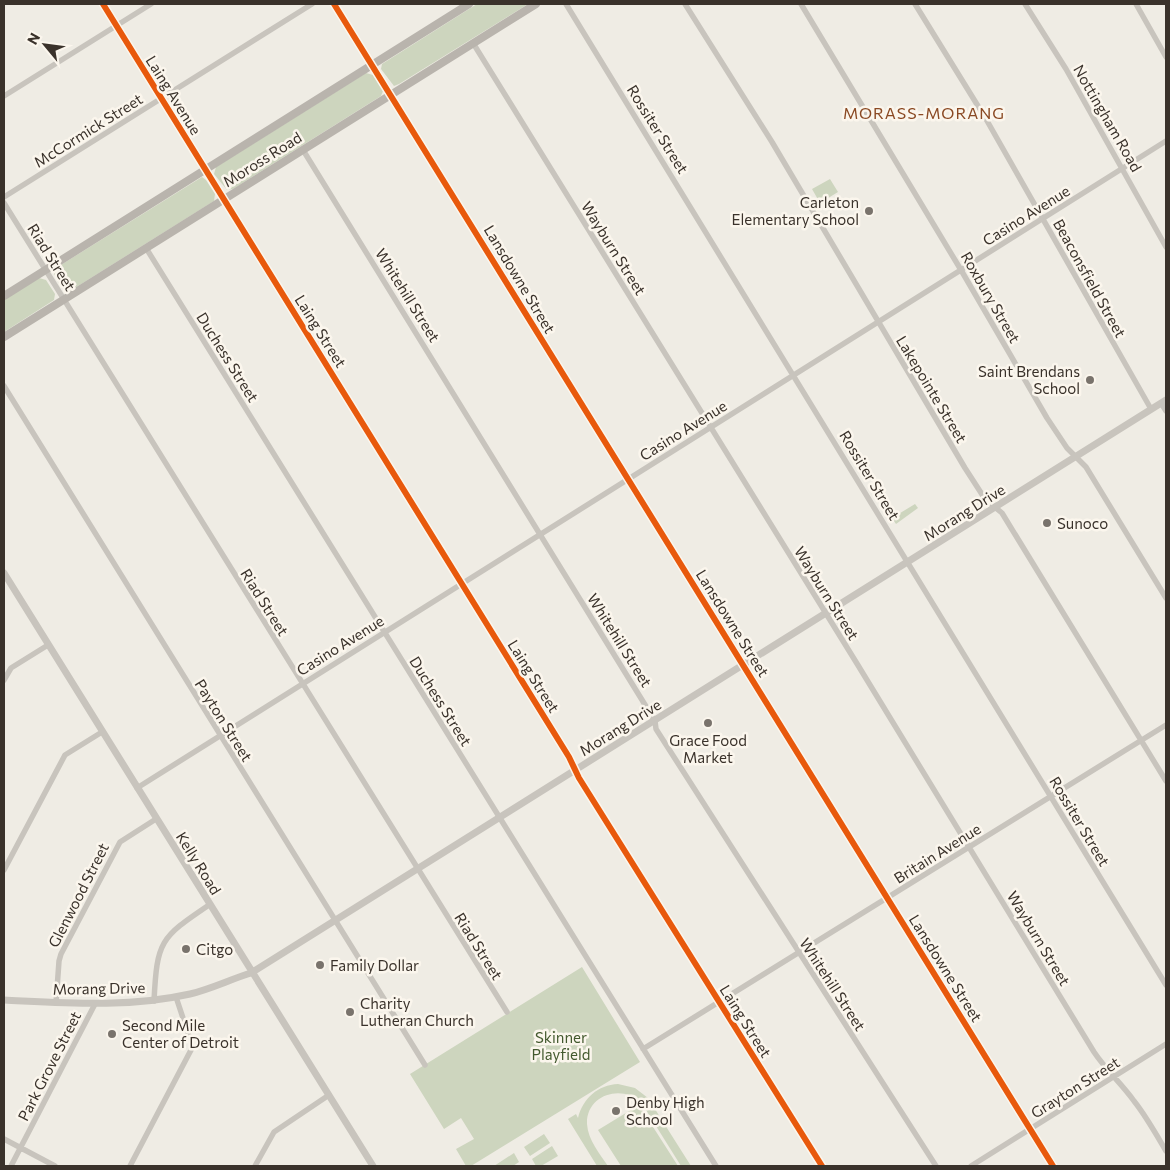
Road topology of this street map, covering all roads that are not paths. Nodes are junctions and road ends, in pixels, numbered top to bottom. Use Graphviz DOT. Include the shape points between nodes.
graph roads {
  1 [pos="102,4"];
  2 [pos="151,4"];
  3 [pos="312,4"];
  4 [pos="334,4"];
  5 [pos="469,4"];
  6 [pos="536,4"];
  7 [pos="566,4"];
  8 [pos="685,4"];
  9 [pos="801,4"];
  10 [pos="916,4"];
  11 [pos="1025,4"];
  12 [pos="1136,4"];
  13 [pos="116,26"];
  14 [pos="473,43"];
  15 [pos="1166,57"];
  16 [pos="372,64"];
  17 [pos="391,94"];
  18 [pos="4,96"];
  19 [pos="162,98"];
  20 [pos="1166,141"];
  21 [pos="303,150"];
  22 [pos="205,169"];
  23 [pos="1122,169"];
  24 [pos="4,197"];
  25 [pos="224,199"];
  26 [pos="4,203"];
  27 [pos="1043,219"];
  28 [pos="1166,247"];
  29 [pos="146,248"];
  30 [pos="45,270"];
  31 [pos="961,270"];
  32 [pos="4,296"];
  33 [pos="64,300"];
  34 [pos="878,322"];
  35 [pos="4,337"];
  36 [pos="794,374"];
  37 [pos="4,386"];
  38 [pos="1164,402"];
  39 [pos="1152,409"];
  40 [pos="1166,411"];
  41 [pos="710,428"];
  42 [pos="1076,457"];
  43 [pos="628,479"];
  44 [pos="995,508"];
  45 [pos="540,534"];
  46 [pos="908,562"];
  47 [pos="4,573"];
  48 [pos="462,584"];
  49 [pos="1166,598"];
  50 [pos="826,614"];
  51 [pos="384,633"];
  52 [pos="48,644"];
  53 [pos="744,665"];
  54 [pos="4,680"];
  55 [pos="302,684"];
  56 [pos="655,721"];
  57 [pos="1166,725"];
  58 [pos="102,732"];
  59 [pos="219,736"];
  60 [pos="1141,741"];
  61 [pos="576,771"];
  62 [pos="1166,782"];
  63 [pos="137,788"];
  64 [pos="1051,796"];
  65 [pos="156,819"];
  66 [pos="499,819"];
  67 [pos="969,848"];
  68 [pos="4,870"];
  69 [pos="417,871"];
  70 [pos="888,899"];
  71 [pos="209,905"];
  72 [pos="335,922"];
  73 [pos="798,954"];
  74 [pos="252,973"];
  75 [pos="1166,985"];
  76 [pos="176,997"];
  77 [pos="4,1000"];
  78 [pos="154,1001"];
  79 [pos="56,1003"];
  80 [pos="720,1003"];
  81 [pos="95,1004"];
  82 [pos="507,1012"];
  83 [pos="1166,1044"];
  84 [pos="643,1049"];
  85 [pos="425,1065"];
  86 [pos="1114,1077"];
  87 [pos="329,1095"];
  88 [pos="1030,1129"];
  89 [pos="4,1139"];
  90 [pos="20,1148"];
  91 [pos="1166,1151"];
  92 [pos="11,1166"];
  93 [pos="55,1166"];
  94 [pos="130,1166"];
  95 [pos="255,1166"];
  96 [pos="373,1166"];
  97 [pos="716,1166"];
  98 [pos="822,1166"];
  99 [pos="936,1166"];
  100 [pos="971,1166"];
  101 [pos="1053,1166"];
  1 -- 13 [label="street, Laing Avenue"];
  2 -- 13 [label="street"];
  3 -- 19 [label="street, McCormick Street"];
  4 -- 16 [label="street, Lansdowne Street"];
  5 -- 16 [label="main road, Moross Road"];
  6 -- 14 [label="main road, Moross Road"];
  7 -- 36 [label="street, Rossiter Street"];
  8 -- 34 [label="street, Lakepointe Street" via="772,142"];
  9 -- 31 [label="street, Roxbury Street"];
  10 -- 27 [label="street, Beaconsfield Street"];
  11 -- 23 [label="street, Nottingham Road"];
  12 -- 15 [label="street"];
  13 -- 18 [label="street"];
  13 -- 19 [label="street, Laing Avenue"];
  14 -- 17 [label="main road, Moross Road"];
  14 -- 41 [label="street, Wayburn Street"];
  16 -- 17 [label="street, Lansdowne Street"];
  16 -- 22 [label="main road, Moross Road"];
  17 -- 21 [label="main road, Moross Road"];
  17 -- 43 [label="street, Lansdowne Street"];
  19 -- 22 [label="street, Laing Avenue"];
  19 -- 24 [label="street, McCormick Street"];
  20 -- 23 [label="street, Casino Avenue"];
  21 -- 25 [label="main road, Moross Road"];
  21 -- 45 [label="street, Whitehill Street"];
  22 -- 25 [label="street, Laing Avenue"];
  22 -- 30 [label="main road, Moross Road"];
  23 -- 27 [label="street, Casino Avenue"];
  23 -- 28 [label="street, Nottingham Road"];
  25 -- 29 [label="main road, Moross Road"];
  25 -- 48 [label="street, Laing Street"];
  26 -- 30 [label="street, Riad Street"];
  27 -- 31 [label="street, Casino Avenue"];
  27 -- 39 [label="street, Beaconsfield Street"];
  29 -- 33 [label="main road, Moross Road"];
  29 -- 51 [label="street, Duchess Street"];
  30 -- 32 [label="main road, Moross Road"];
  30 -- 33 [label="street, Riad Street"];
  31 -- 34 [label="street, Casino Avenue"];
  31 -- 42 [label="street, Roxbury Street" via="1047,418"];
  33 -- 35 [label="main road, Moross Road"];
  33 -- 55 [label="street, Riad Street"];
  34 -- 36 [label="street, Casino Avenue"];
  34 -- 44 [label="street, Lakepointe Street" via="965,468 985,499"];
  36 -- 41 [label="street, Casino Avenue"];
  36 -- 46 [label="street, Rossiter Street"];
  37 -- 59 [label="street, Payton Street"];
  38 -- 39 [label="street, Morang Drive"];
  38 -- 40 [label="street"];
  39 -- 42 [label="street, Morang Drive"];
  41 -- 43 [label="street, Casino Avenue"];
  41 -- 50 [label="street, Wayburn Street"];
  42 -- 44 [label="street, Morang Drive"];
  42 -- 49 [label="street, Roxbury Street" via="1086,467"];
  43 -- 45 [label="street, Casino Avenue"];
  43 -- 53 [label="street, Lansdowne Street"];
  44 -- 46 [label="street, Morang Drive"];
  44 -- 60 [label="street, Lakepointe Street" via="1002,513"];
  45 -- 48 [label="street, Casino Avenue"];
  45 -- 56 [label="street, Whitehill Street"];
  46 -- 50 [label="street, Morang Drive"];
  46 -- 64 [label="street, Rossiter Street"];
  47 -- 52 [label="street, Kelly Road"];
  48 -- 51 [label="street, Casino Avenue"];
  48 -- 61 [label="street, Laing Street"];
  50 -- 53 [label="street, Morang Drive"];
  50 -- 67 [label="street, Wayburn Street"];
  51 -- 55 [label="street, Casino Avenue"];
  51 -- 66 [label="street, Duchess Street"];
  52 -- 54 [label="street" via="11,668"];
  52 -- 58 [label="street, Kelly Road"];
  53 -- 56 [label="street, Morang Drive"];
  53 -- 70 [label="street, Lansdowne Street"];
  55 -- 59 [label="street, Casino Avenue"];
  55 -- 69 [label="street, Riad Street"];
  56 -- 61 [label="street, Morang Drive"];
  56 -- 73 [label="street, Whitehill Street" via="656,729"];
  57 -- 60 [label="street, Britain Avenue"];
  58 -- 63 [label="street, Kelly Road"];
  58 -- 68 [label="street" via="65,755"];
  59 -- 63 [label="street, Casino Avenue"];
  59 -- 72 [label="street, Payton Street"];
  60 -- 62 [label="street, Lakepointe Street"];
  60 -- 64 [label="street, Britain Avenue"];
  61 -- 66 [label="street, Morang Drive"];
  61 -- 80 [label="street, Laing Street"];
  63 -- 65 [label="street, Kelly Road"];
  64 -- 67 [label="street, Britain Avenue"];
  64 -- 75 [label="street, Rossiter Street"];
  65 -- 71 [label="street, Kelly Road"];
  65 -- 79 [label="street, Glenwood Street" via="120,842 61,954"];
  66 -- 69 [label="street, Morang Drive"];
  66 -- 84 [label="street, Duchess Street"];
  67 -- 70 [label="street, Britain Avenue"];
  67 -- 86 [label="street, Wayburn Street" via="1094,1052"];
  69 -- 72 [label="street, Morang Drive"];
  69 -- 82 [label="street, Riad Street"];
  70 -- 73 [label="street, Britain Avenue"];
  70 -- 88 [label="street, Lansdowne Street"];
  71 -- 74 [label="street, Kelly Road"];
  71 -- 78 [label="street" via="172,931 165,941 156,959"];
  72 -- 74 [label="street, Morang Drive"];
  72 -- 85 [label="street, Payton Street"];
  73 -- 80 [label="street, Britain Avenue"];
  73 -- 99 [label="street, Whitehill Street"];
  74 -- 76 [label="street, Morang Drive"];
  74 -- 87 [label="street, Kelly Road"];
  76 -- 78 [label="street, Morang Drive"];
  76 -- 94 [label="street" via="191,1050"];
  77 -- 79 [label="street, Morang Drive"];
  78 -- 81 [label="street, Morang Drive"];
  79 -- 81 [label="street, Morang Drive"];
  80 -- 84 [label="street, Britain Avenue"];
  80 -- 98 [label="street, Laing Street"];
  81 -- 90 [label="street, Park Grove Street"];
  83 -- 86 [label="street, Grayton Street"];
  84 -- 97 [label="street, Duchess Street"];
  86 -- 88 [label="street, Grayton Street"];
  86 -- 91 [label="street, Wayburn Street" via="1136,1103"];
  87 -- 95 [label="street" via="274,1132"];
  87 -- 96 [label="street, Kelly Road"];
  88 -- 100 [label="street, Grayton Street"];
  88 -- 101 [label="street, Lansdowne Street"];
  89 -- 90 [label="street"];
  90 -- 92 [label="street, Park Grove Street"];
  90 -- 93 [label="street"];
}
